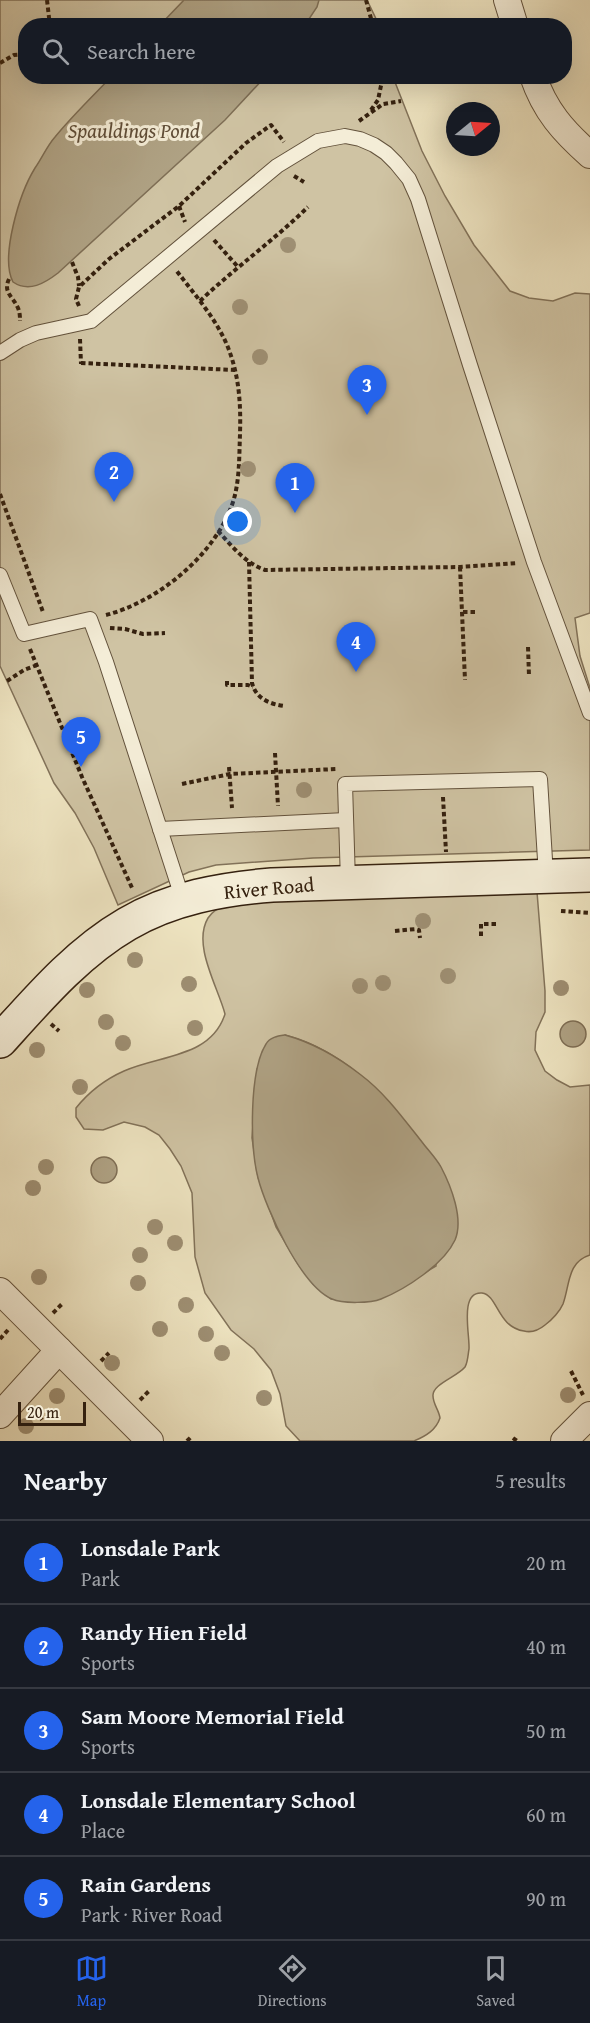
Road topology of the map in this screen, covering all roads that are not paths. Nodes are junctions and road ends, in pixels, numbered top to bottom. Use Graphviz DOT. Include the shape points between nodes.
graph roads {
  1 [pos="507,0"];
  2 [pos="513,18"];
  3 [pos="535,84"];
  4 [pos="590,155"];
  5 [pos="0,353"];
  6 [pos="0,575"];
  7 [pos="590,713"];
  8 [pos="346,820"];
  9 [pos="160,829"];
  10 [pos="590,875"];
  11 [pos="546,876"];
  12 [pos="348,883"];
  13 [pos="183,900"];
  14 [pos="0,1041"];
  15 [pos="0,1292"];
  16 [pos="59,1350"];
  17 [pos="588,1407"];
  18 [pos="0,1415"];
  19 [pos="150,1441"];
  20 [pos="564,1441"];
  1 -- 2 [label="street"];
  3 -- 4 [label="street" via="554,120"];
  5 -- 7 [label="lane" via="36,333 97,316 289,158 318,141 345,136 386,153 409,179 432,237 534,562"];
  6 -- 9 [label="lane" via="24,634 90,619"];
  8 -- 9 [label="lane"];
  8 -- 11 [label="lane" via="345,783 540,779"];
  8 -- 12 [label="lane"];
  9 -- 13 [label="lane"];
  10 -- 11 [label="main road, River Road"];
  11 -- 12 [label="main road, River Road"];
  12 -- 13 [label="main road, River Road" via="233,888"];
  13 -- 14 [label="main road, River Road" via="126,924 79,960"];
  15 -- 16 [label="street"];
  16 -- 18 [label="street"];
  16 -- 19 [label="street"];
  17 -- 20 [label="street"];
}
